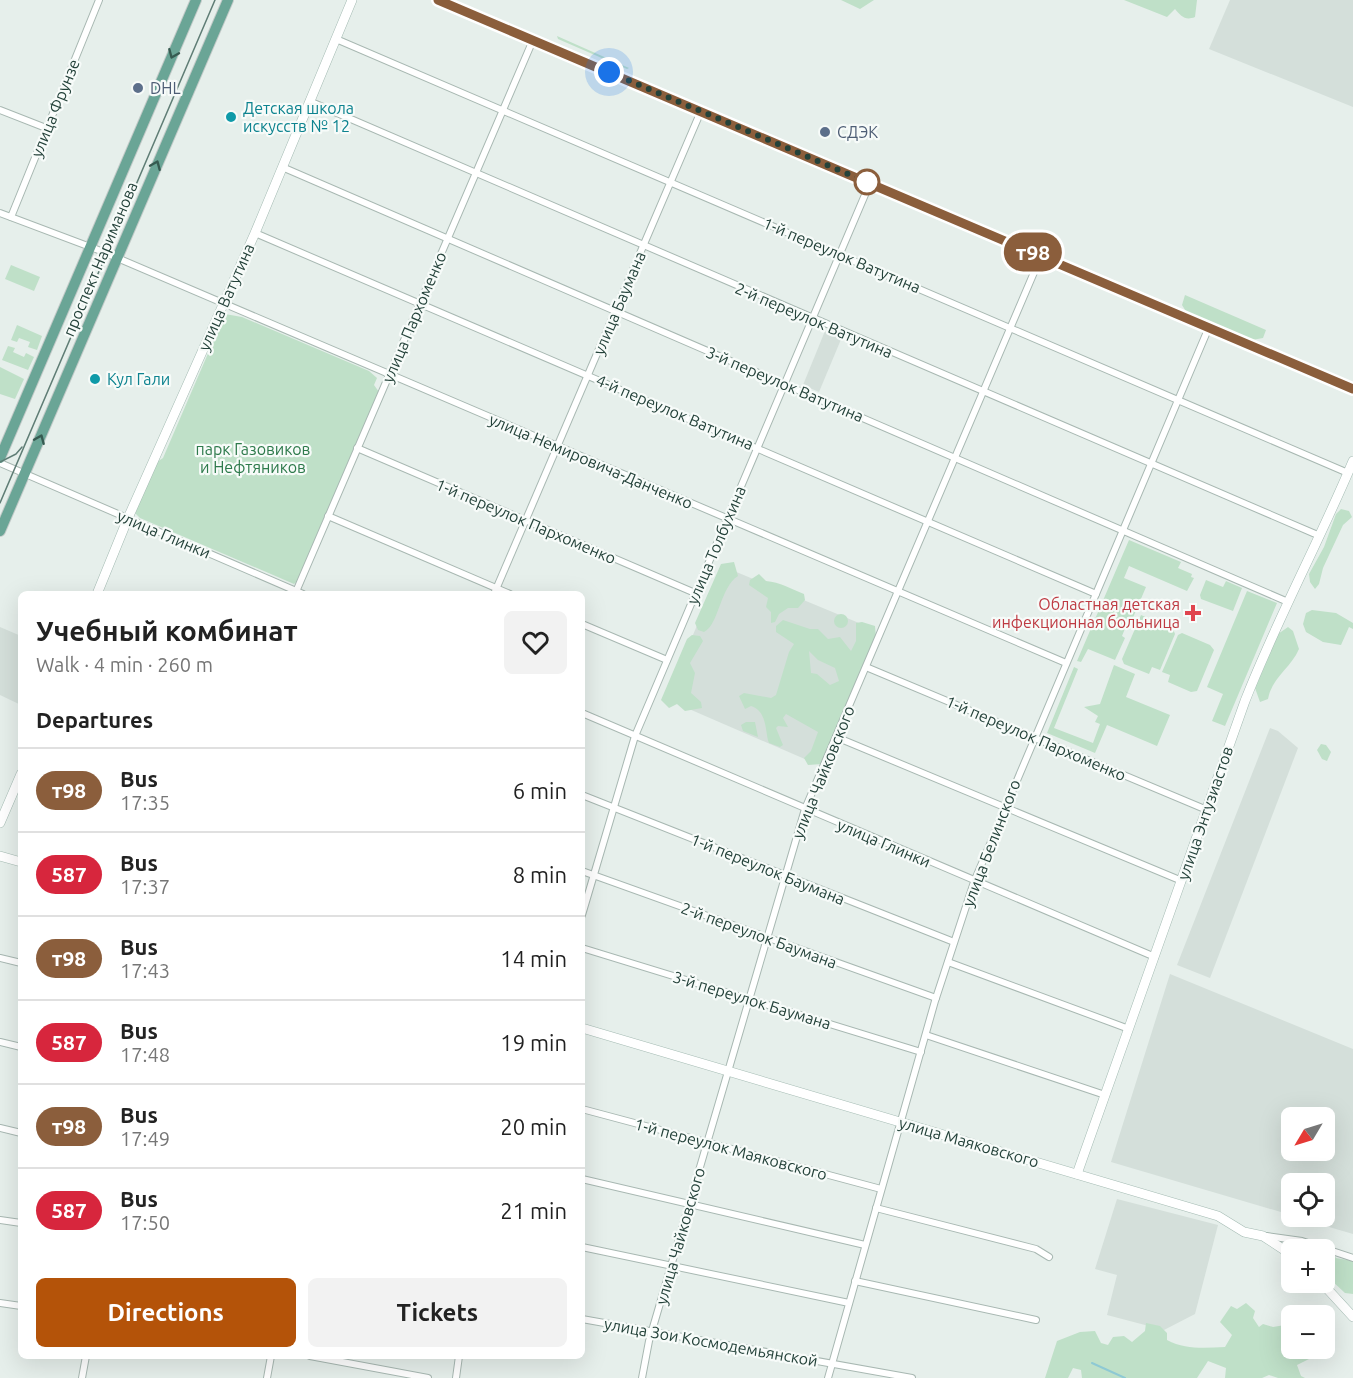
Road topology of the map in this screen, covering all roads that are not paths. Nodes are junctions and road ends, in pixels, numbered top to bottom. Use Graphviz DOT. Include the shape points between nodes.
graph roads {
  1 [pos="99,0"];
  2 [pos="196,0"];
  3 [pos="228,0"];
  4 [pos="352,0"];
  5 [pos="438,0"];
  6 [pos="336,39"];
  7 [pos="533,40"];
  8 [pos="309,101"];
  9 [pos="503,109"];
  10 [pos="0,110"];
  11 [pos="701,111"];
  12 [pos="46,128"];
  13 [pos="282,167"];
  14 [pos="476,174"];
  15 [pos="671,182"];
  16 [pos="870,183"];
  17 [pos="0,213"];
  18 [pos="11,217"];
  19 [pos="255,233"];
  20 [pos="447,239"];
  21 [pos="91,247"];
  22 [pos="643,247"];
  23 [pos="840,254"];
  24 [pos="1042,255"];
  25 [pos="117,258"];
  26 [pos="420,302"];
  27 [pos="224,303"];
  28 [pos="616,310"];
  29 [pos="813,320"];
  30 [pos="1209,327"];
  31 [pos="1011,328"];
  32 [pos="389,374"];
  33 [pos="588,375"];
  34 [pos="785,384"];
  35 [pos="1353,389"];
  36 [pos="984,392"];
  37 [pos="1178,399"];
  38 [pos="557,447"];
  39 [pos="357,448"];
  40 [pos="758,448"];
  41 [pos="956,457"];
  42 [pos="0,458"];
  43 [pos="1353,461"];
  44 [pos="0,463"];
  45 [pos="1151,463"];
  46 [pos="1348,473"];
  47 [pos="24,474"];
  48 [pos="328,516"];
  49 [pos="128,518"];
  50 [pos="727,520"];
  51 [pos="526,521"];
  52 [pos="928,521"];
  53 [pos="1123,530"];
  54 [pos="0,531"];
  55 [pos="1320,536"];
  56 [pos="99,591"];
  57 [pos="293,591"];
  58 [pos="299,591"];
  59 [pos="495,591"];
  60 [pos="898,592"];
  61 [pos="695,593"];
  62 [pos="1096,594"];
  63 [pos="1288,602"];
  64 [pos="585,625"];
  65 [pos="667,660"];
  66 [pos="1066,663"];
  67 [pos="866,667"];
  68 [pos="585,714"];
  69 [pos="635,736"];
  70 [pos="836,736"];
  71 [pos="1034,737"];
  72 [pos="18,781"];
  73 [pos="585,796"];
  74 [pos="1005,806"];
  75 [pos="614,807"];
  76 [pos="805,809"];
  77 [pos="1207,810"];
  78 [pos="0,823"];
  79 [pos="0,856"];
  80 [pos="18,861"];
  81 [pos="585,872"];
  82 [pos="594,876"];
  83 [pos="785,876"];
  84 [pos="1182,881"];
  85 [pos="974,882"];
  86 [pos="585,905"];
  87 [pos="766,938"];
  88 [pos="954,942"];
  89 [pos="585,949"];
  90 [pos="1155,957"];
  91 [pos="0,958"];
  92 [pos="18,962"];
  93 [pos="948,962"];
  94 [pos="748,998"];
  95 [pos="936,998"];
  96 [pos="585,1029"];
  97 [pos="1129,1029"];
  98 [pos="926,1035"];
  99 [pos="0,1042"];
  100 [pos="18,1046"];
  101 [pos="921,1052"];
  102 [pos="728,1071"];
  103 [pos="1105,1095"];
  104 [pos="585,1110"];
  105 [pos="901,1123"];
  106 [pos="0,1128"];
  107 [pos="18,1132"];
  108 [pos="708,1142"];
  109 [pos="1077,1174"];
  110 [pos="585,1180"];
  111 [pos="881,1189"];
  112 [pos="691,1204"];
  113 [pos="876,1208"];
  114 [pos="0,1220"];
  115 [pos="18,1223"];
  116 [pos="1263,1236"];
  117 [pos="865,1245"];
  118 [pos="585,1248"];
  119 [pos="1281,1248"];
  120 [pos="1049,1257"];
  121 [pos="1353,1258"];
  122 [pos="673,1264"];
  123 [pos="855,1281"];
  124 [pos="1331,1293"];
  125 [pos="0,1303"];
  126 [pos="849,1303"];
  127 [pos="18,1306"];
  128 [pos="1353,1317"];
  129 [pos="585,1320"];
  130 [pos="1035,1320"];
  131 [pos="652,1331"];
  132 [pos="85,1359"];
  133 [pos="270,1359"];
  134 [pos="326,1359"];
  135 [pos="459,1359"];
  136 [pos="831,1363"];
  137 [pos="82,1378"];
  138 [pos="267,1378"];
  139 [pos="428,1378"];
  140 [pos="456,1378"];
  141 [pos="642,1378"];
  142 [pos="828,1378"];
  143 [pos="912,1378"];
  1 -- 12 [label="street, улица Фрунзе"];
  2 -- 21 [label="main road, проспект Нариманова, one-way"];
  25 -- 3 [label="main road, проспект Нариманова, one-way"];
  4 -- 6 [label="street, улица Ватутина"];
  5 -- 7 [label="main road"];
  6 -- 8 [label="street, улица Ватутина"];
  6 -- 9 [label="street, 1-й переулок Ватутина"];
  7 -- 9 [label="street, улица Пархоменко"];
  7 -- 11 [label="main road"];
  8 -- 13 [label="street, улица Ватутина"];
  8 -- 14 [label="street, 2-й переулок Ватутина"];
  9 -- 14 [label="street, улица Пархоменко"];
  9 -- 15 [label="street, 1-й переулок Ватутина"];
  10 -- 12 [label="street"];
  11 -- 15 [label="street, улица Баумана"];
  11 -- 16 [label="main road"];
  12 -- 18 [label="street, улица Фрунзе"];
  13 -- 19 [label="street, улица Ватутина"];
  13 -- 20 [label="street, 3-й переулок Ватутина"];
  14 -- 20 [label="street, улица Пархоменко"];
  14 -- 22 [label="street, 2-й переулок Ватутина"];
  15 -- 22 [label="street, улица Баумана"];
  15 -- 23 [label="street, 1-й переулок Ватутина"];
  16 -- 23 [label="street, улица Толбухина"];
  16 -- 24 [label="main road"];
  17 -- 18 [label="street, улица Немировича-Данченко"];
  18 -- 21 [label="street, улица Немировича-Данченко"];
  19 -- 26 [label="street, 4-й переулок Ватутина"];
  19 -- 27 [label="street, улица Ватутина"];
  20 -- 26 [label="street, улица Пархоменко"];
  20 -- 28 [label="street, 3-й переулок Ватутина"];
  21 -- 25 [label="street, улица Немировича-Данченко"];
  21 -- 42 [label="main road, проспект Нариманова"];
  22 -- 28 [label="street, улица Баумана"];
  22 -- 29 [label="street, 2-й переулок Ватутина"];
  23 -- 29 [label="street, улица Толбухина"];
  23 -- 31 [label="street, 1-й переулок Ватутина"];
  24 -- 30 [label="main road"];
  24 -- 31 [label="street, улица Чайковского"];
  25 -- 27 [label="street, улица Немировича-Данченко"];
  47 -- 25 [label="main road, проспект Нариманова, one-way"];
  26 -- 32 [label="street, улица Пархоменко"];
  26 -- 33 [label="street, 4-й переулок Ватутина"];
  27 -- 32 [label="street, улица Немировича-Данченко"];
  27 -- 49 [label="street, улица Ватутина"];
  28 -- 33 [label="street, улица Баумана"];
  28 -- 34 [label="street, 3-й переулок Ватутина"];
  29 -- 34 [label="street, улица Толбухина"];
  29 -- 36 [label="street, 2-й переулок Ватутина"];
  30 -- 35 [label="main road"];
  30 -- 37 [label="street, улица Белинского"];
  31 -- 36 [label="street, улица Чайковского"];
  31 -- 37 [label="street, 1-й переулок Ватутина"];
  32 -- 38 [label="street, улица Немировича-Данченко"];
  32 -- 39 [label="street, улица Пархоменко"];
  33 -- 38 [label="street, улица Баумана"];
  33 -- 40 [label="street, 4-й переулок Ватутина"];
  34 -- 40 [label="street, улица Толбухина"];
  34 -- 41 [label="street, 3-й переулок Ватутина"];
  36 -- 41 [label="street, улица Чайковского"];
  36 -- 45 [label="street, 2-й переулок Ватутина"];
  37 -- 45 [label="street, улица Белинского"];
  37 -- 46 [label="street, 1-й переулок Ватутина"];
  38 -- 50 [label="street, улица Немировича-Данченко"];
  38 -- 51 [label="street, улица Баумана"];
  39 -- 48 [label="street, улица Пархоменко"];
  39 -- 51 [label="street, 1-й переулок Пархоменко"];
  40 -- 50 [label="street, улица Толбухина"];
  40 -- 52 [label="street, 4-й переулок Ватутина"];
  41 -- 52 [label="street, улица Чайковского"];
  41 -- 53 [label="street, 3-й переулок Ватутина"];
  43 -- 46 [label="street, улица Энтузиастов"];
  44 -- 47 [label="street, улица Глинки"];
  45 -- 53 [label="street, улица Белинского"];
  45 -- 55 [label="street, 2-й переулок Ватутина"];
  46 -- 55 [label="street, улица Энтузиастов"];
  47 -- 49 [label="street, улица Глинки"];
  47 -- 54 [label="main road, проспект Нариманова"];
  48 -- 58 [label="street, улица Пархоменко"];
  48 -- 59 [label="street"];
  49 -- 56 [label="street, улица Ватутина"];
  49 -- 57 [label="street, улица Глинки"];
  50 -- 60 [label="street, улица Немировича-Данченко"];
  50 -- 61 [label="street, улица Толбухина"];
  51 -- 59 [label="street, улица Баумана"];
  51 -- 61 [label="street, 1-й переулок Пархоменко"];
  52 -- 60 [label="street, улица Чайковского"];
  52 -- 62 [label="street, 4-й переулок Ватутина"];
  53 -- 62 [label="street, улица Белинского"];
  53 -- 63 [label="street, 3-й переулок Ватутина"];
  55 -- 63 [label="street, улица Энтузиастов"];
  60 -- 66 [label="street, улица Немировича-Данченко"];
  60 -- 67 [label="street, улица Чайковского"];
  61 -- 65 [label="street, улица Толбухина"];
  62 -- 66 [label="street, улица Белинского"];
  63 -- 77 [label="street, улица Энтузиастов" via="1270,636"];
  64 -- 65 [label="street"];
  65 -- 69 [label="street, улица Толбухина"];
  66 -- 71 [label="street, улица Белинского"];
  67 -- 70 [label="street, улица Чайковского"];
  67 -- 71 [label="street, 1-й переулок Пархоменко"];
  68 -- 69 [label="street, улица Глинки"];
  69 -- 75 [label="street, улица Толбухина"];
  69 -- 76 [label="street, улица Глинки"];
  70 -- 74 [label="street"];
  70 -- 76 [label="street, улица Чайковского"];
  71 -- 74 [label="street, улица Белинского"];
  71 -- 77 [label="street, 1-й переулок Пархоменко"];
  72 -- 78 [label="street"];
  73 -- 75 [label="street, 1-й переулок Баумана"];
  74 -- 84 [label="street"];
  74 -- 85 [label="street, улица Белинского"];
  75 -- 82 [label="street, улица Толбухина"];
  75 -- 83 [label="street, 1-й переулок Баумана"];
  76 -- 83 [label="street, улица Чайковского"];
  76 -- 85 [label="street, улица Глинки"];
  77 -- 84 [label="street, улица Энтузиастов"];
  79 -- 80 [label="street"];
  81 -- 82 [label="street, 2-й переулок Баумана"];
  82 -- 86 [label="street, улица Толбухина"];
  82 -- 87 [label="street, 2-й переулок Баумана"];
  83 -- 87 [label="street, улица Чайковского"];
  83 -- 88 [label="street, 1-й переулок Баумана"];
  84 -- 90 [label="street, улица Энтузиастов"];
  85 -- 88 [label="street, улица Белинского"];
  85 -- 90 [label="street, улица Глинки"];
  87 -- 94 [label="street, улица Чайковского"];
  87 -- 95 [label="street, 2-й переулок Баумана"];
  88 -- 93 [label="street, улица Белинского"];
  89 -- 94 [label="street, 3-й переулок Баумана"];
  90 -- 97 [label="street, улица Энтузиастов"];
  91 -- 92 [label="street"];
  93 -- 95 [label="street, улица Белинского"];
  93 -- 97 [label="street"];
  94 -- 101 [label="street, 3-й переулок Баумана"];
  94 -- 102 [label="street, улица Чайковского"];
  95 -- 98 [label="street, улица Белинского"];
  96 -- 102 [label="street, улица Маяковского"];
  97 -- 103 [label="street, улица Энтузиастов"];
  98 -- 101 [label="street, улица Белинского"];
  98 -- 103 [label="street"];
  99 -- 100 [label="street"];
  101 -- 105 [label="street, улица Белинского"];
  102 -- 105 [label="street, улица Маяковского"];
  102 -- 108 [label="street, улица Чайковского"];
  103 -- 109 [label="street, улица Энтузиастов"];
  104 -- 108 [label="street, 1-й переулок Маяковского"];
  105 -- 109 [label="street, улица Маяковского"];
  105 -- 111 [label="street, улица Белинского"];
  106 -- 107 [label="street"];
  108 -- 111 [label="street, 1-й переулок Маяковского"];
  108 -- 112 [label="street, улица Чайковского"];
  109 -- 116 [label="street, улица Маяковского" via="1218,1216 1244,1232"];
  110 -- 112 [label="street"];
  111 -- 113 [label="street, улица Белинского"];
  112 -- 117 [label="street"];
  112 -- 122 [label="street, улица Чайковского"];
  113 -- 117 [label="street, улица Белинского"];
  113 -- 120 [label="street" via="1036,1249"];
  114 -- 115 [label="street"];
  116 -- 119 [label="street"];
  116 -- 121 [label="street, улица Маяковского" via="1302,1241"];
  117 -- 123 [label="street, улица Белинского"];
  118 -- 122 [label="street"];
  122 -- 126 [label="street"];
  122 -- 131 [label="street, улица Чайковского"];
  123 -- 126 [label="street, улица Белинского"];
  123 -- 130 [label="street"];
  124 -- 128 [label="street"];
  125 -- 127 [label="street"];
  126 -- 136 [label="street, улица Белинского"];
  129 -- 131 [label="street, улица Зои Космодемьянской"];
  131 -- 136 [label="street, улица Зои Космодемьянской"];
  131 -- 141 [label="street, улица Чайковского"];
  132 -- 137 [label="street"];
  133 -- 138 [label="street"];
  134 -- 139 [label="street"];
  135 -- 140 [label="street"];
  136 -- 142 [label="street, улица Белинского"];
  136 -- 143 [label="street, улица Зои Космодемьянской"];
}
